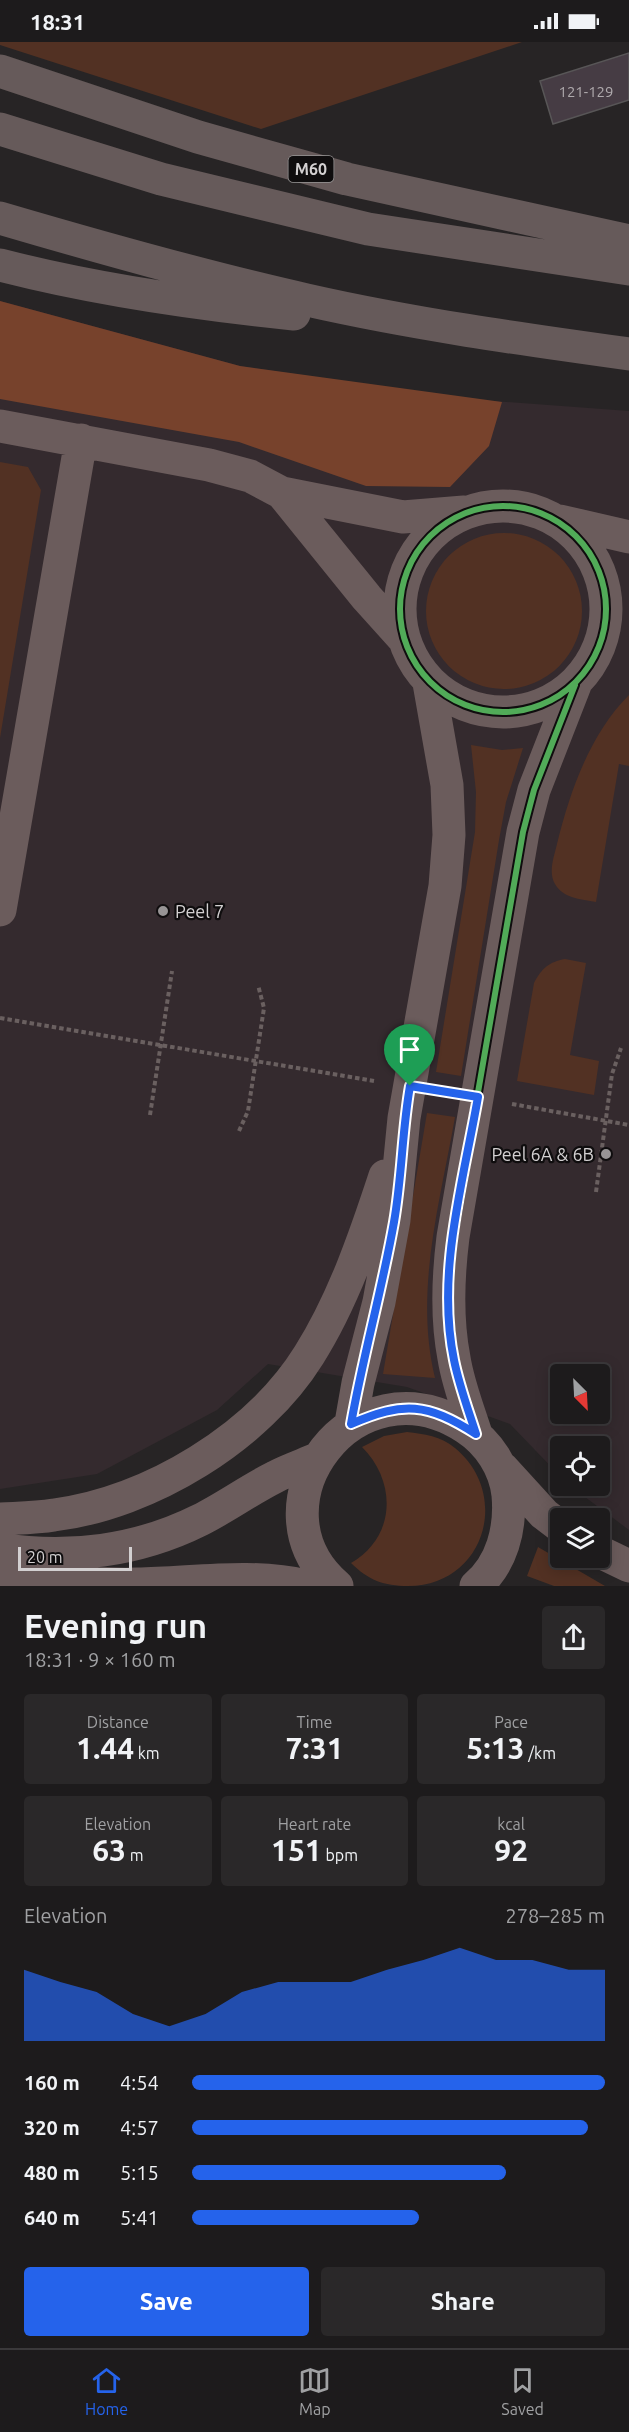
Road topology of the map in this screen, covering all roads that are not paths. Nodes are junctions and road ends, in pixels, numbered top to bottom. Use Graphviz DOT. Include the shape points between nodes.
graph roads {
  1 [pos="0,71"];
  2 [pos="0,129"];
  3 [pos="0,218"];
  4 [pos="629,241"];
  5 [pos="0,265"];
  6 [pos="629,269"];
  7 [pos="502,336"];
  8 [pos="629,354"];
  9 [pos="0,426"];
  10 [pos="81,440"];
  11 [pos="282,493"];
  12 [pos="469,511"];
  13 [pos="558,521"];
  14 [pos="629,537"];
  15 [pos="404,638"];
  16 [pos="629,643"];
  17 [pos="583,675"];
  18 [pos="429,682"];
  19 [pos="0,910"];
  20 [pos="404,1118"];
  21 [pos="351,1424"];
  22 [pos="476,1434"];
  23 [pos="317,1459"];
  24 [pos="499,1464"];
  25 [pos="0,1519"];
  26 [pos="550,1519"];
  27 [pos="0,1549"];
  28 [pos="610,1557"];
  29 [pos="629,1566"];
  30 [pos="0,1570"];
  31 [pos="487,1584"];
  32 [pos="307,1586"];
  33 [pos="337,1586"];
  1 -- 4 [label="highway, M60" via="198,137 347,179"];
  2 -- 6 [label="highway, M60" via="161,179 368,229"];
  3 -- 7 [label="highway" via="308,300"];
  5 -- 7 [label="highway" via="184,303"];
  7 -- 8 [label="highway"];
  9 -- 10 [label="street"];
  10 -- 11 [label="street" via="209,465 250,476"];
  10 -- 19 [label="street"];
  11 -- 12 [label="street" via="403,517"];
  11 -- 15 [label="street"];
  12 -- 13 [label="street" via="500,505 530,508"];
  12 -- 15 [label="street" via="441,526 419,548 405,576 399,607"];
  13 -- 14 [label="street"];
  13 -- 17 [label="street" via="584,543 600,570 607,602 604,635"];
  15 -- 18 [label="street" via="413,662"];
  16 -- 17 [label="street"];
  17 -- 18 [label="street" via="548,703 517,712 486,712 455,701"];
  17 -- 22 [label="street" via="534,790 523,832 453,1237 448,1299 454,1359"];
  18 -- 20 [label="street" via="447,785 449,835 446,886"];
  20 -- 21 [label="street" via="394,1220"];
  20 -- 25 [label="street" via="371,1219 336,1303 308,1356 272,1404 225,1444 169,1478 115,1501 56,1515"];
  21 -- 22 [label="street" via="382,1410 415,1408 447,1416"];
  21 -- 23 [label="street"];
  22 -- 24 [label="street"];
  23 -- 27 [label="street" via="162,1536 78,1554 31,1554"];
  23 -- 33 [label="street" via="303,1509 306,1534 314,1558"];
  24 -- 26 [label="street"];
  24 -- 31 [label="street" via="510,1512 506,1536"];
  28 -- 29 [label="street"];
  30 -- 32 [label="street" via="86,1583 237,1578"];
}
